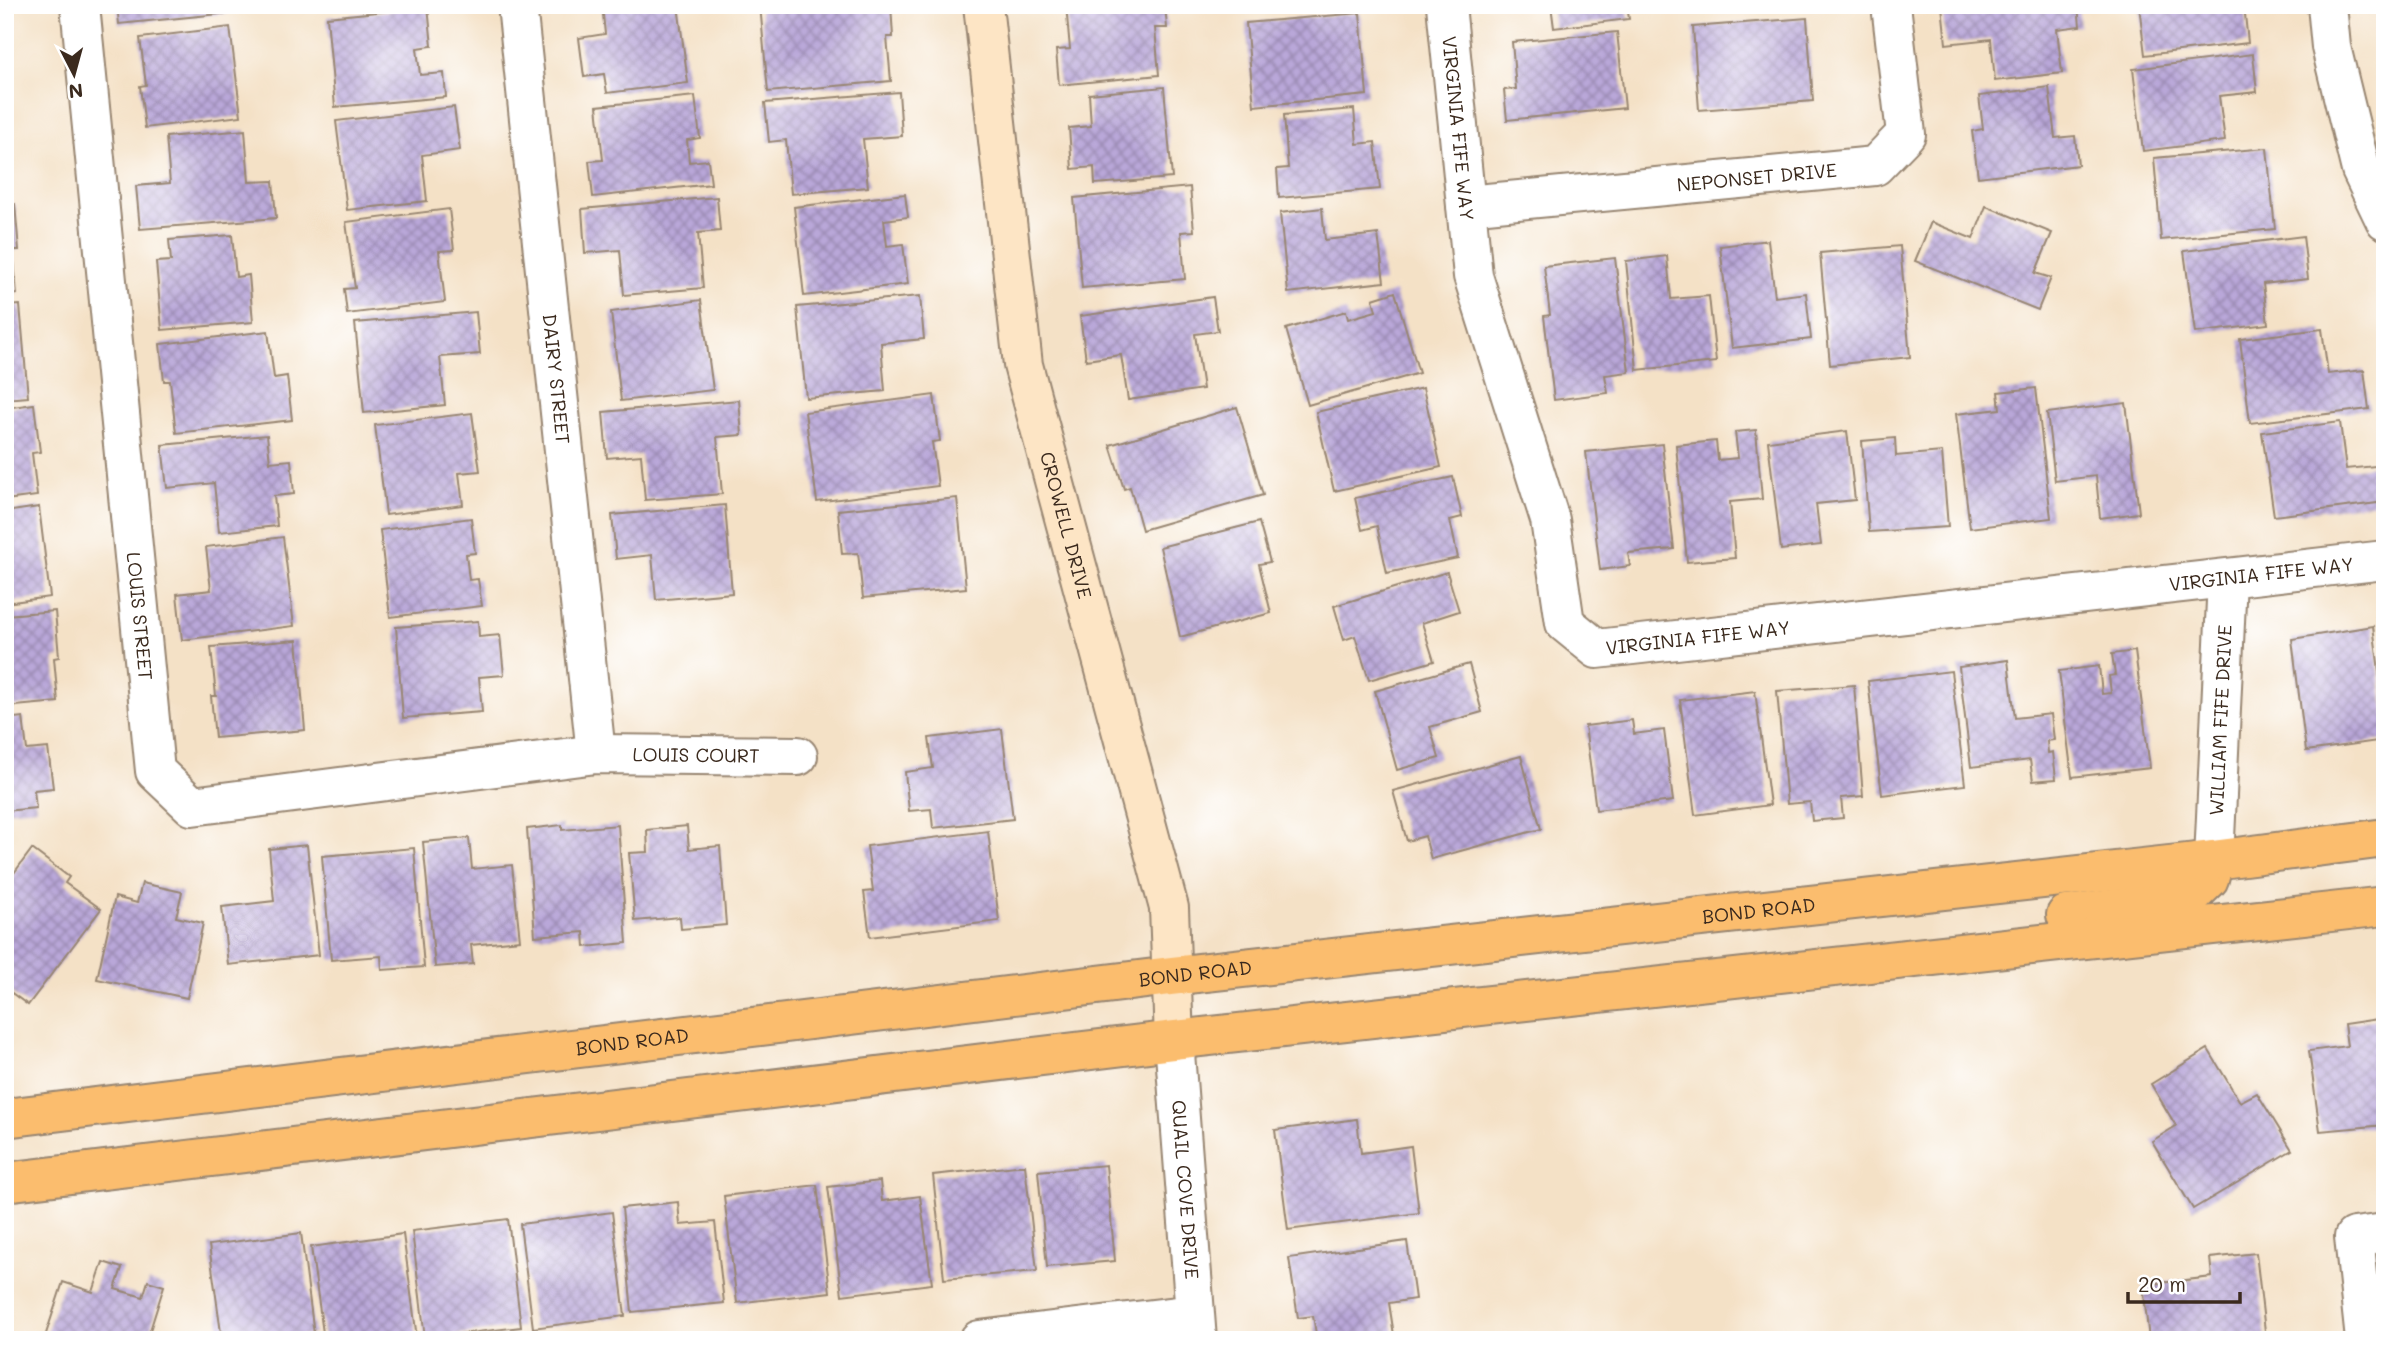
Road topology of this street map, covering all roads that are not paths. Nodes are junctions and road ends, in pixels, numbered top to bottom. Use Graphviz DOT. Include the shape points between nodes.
graph roads {
  1 [pos="80,5"];
  2 [pos="517,5"];
  3 [pos="983,5"];
  4 [pos="1446,5"];
  5 [pos="1891,5"];
  6 [pos="2327,5"];
  7 [pos="1466,205"];
  8 [pos="2385,220"];
  9 [pos="2385,560"];
  10 [pos="2227,579"];
  11 [pos="596,754"];
  12 [pos="798,756"];
  13 [pos="2385,838"];
  14 [pos="2214,860"];
  15 [pos="2385,906"];
  16 [pos="1838,967"];
  17 [pos="1171,976"];
  18 [pos="1174,1040"];
  19 [pos="5,1118"];
  20 [pos="5,1182"];
  21 [pos="2385,1233"];
  22 [pos="1195,1327"];
  23 [pos="979,1340"];
  24 [pos="2365,1340"];
  1 -- 11 [label="street, LOUIS STREET" via="155,771 192,806"];
  2 -- 11 [label="street, DAIRY STREET"];
  3 -- 17 [label="street, CROWELL DRIVE" via="1023,365 1169,908"];
  4 -- 7 [label="street, VIRGINIA FIFE WAY"];
  5 -- 7 [label="street, NEPONSET DRIVE" via="1906,134 1875,166"];
  6 -- 8 [label="street" via="2331,47 2361,170"];
  7 -- 10 [label="street, VIRGINIA FIFE WAY" via="1474,276 1550,520 1565,623 1597,649"];
  9 -- 10 [label="street, VIRGINIA FIFE WAY"];
  10 -- 14 [label="street, WILLIAM FIFE DRIVE"];
  11 -- 12 [label="street, LOUIS COURT"];
  13 -- 14 [label="main road, BOND ROAD"];
  14 -- 16 [label="main road" via="2209,879 2188,899 1903,936"];
  14 -- 17 [label="main road, BOND ROAD"];
  15 -- 16 [label="main road"];
  16 -- 18 [label="main road"];
  17 -- 18 [label="street, CROWELL DRIVE"];
  17 -- 19 [label="main road, BOND ROAD"];
  18 -- 20 [label="main road"];
  18 -- 22 [label="street, QUAIL COVE DRIVE"];
  21 -- 24 [label="street" via="2354,1237"];
  22 -- 23 [label="street"];
}
